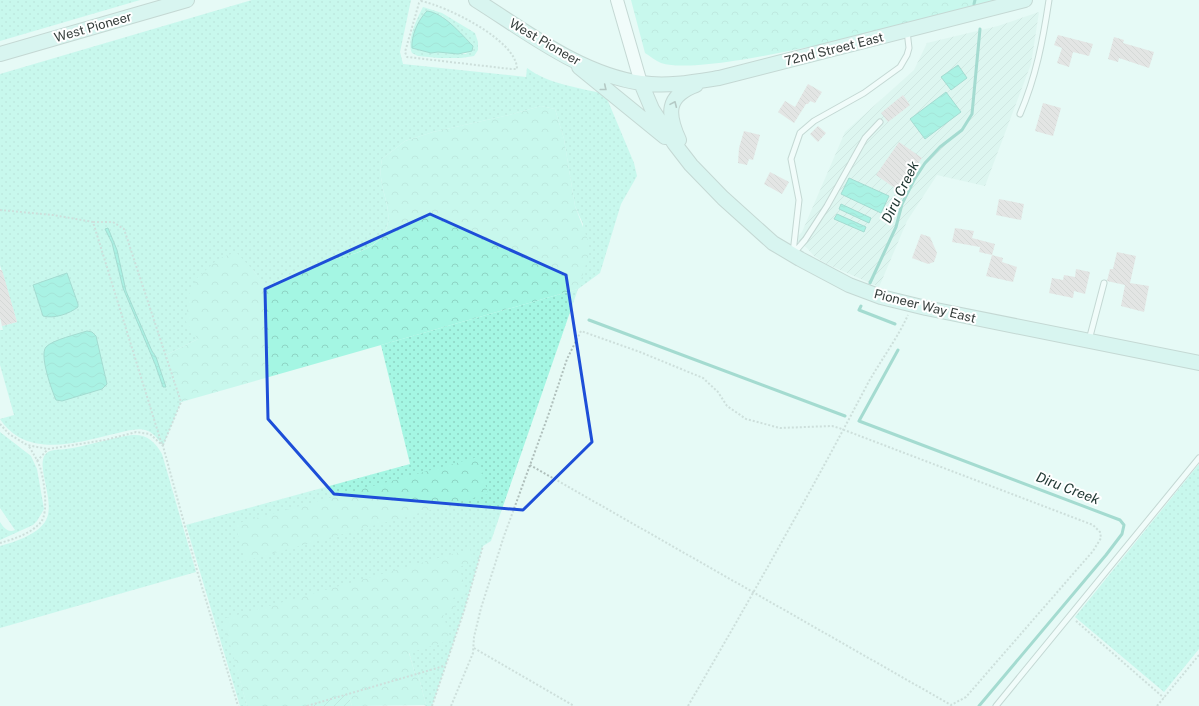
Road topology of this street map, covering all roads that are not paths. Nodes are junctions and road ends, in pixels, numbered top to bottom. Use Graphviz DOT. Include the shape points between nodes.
graph roads {
  1 [pos="187,0"];
  2 [pos="476,0"];
  3 [pos="617,0"];
  4 [pos="1025,0"];
  5 [pos="1049,0"];
  6 [pos="907,31"];
  7 [pos="0,54"];
  8 [pos="563,55"];
  9 [pos="719,78"];
  10 [pos="641,83"];
  11 [pos="1020,114"];
  12 [pos="880,122"];
  13 [pos="674,143"];
  14 [pos="691,166"];
  15 [pos="792,255"];
  16 [pos="1104,283"];
  17 [pos="1089,341"];
  18 [pos="1199,363"];
  19 [pos="1199,458"];
  20 [pos="996,706"];
  1 -- 7 [label="main road, West Pioneer"];
  2 -- 8 [label="main road, West Pioneer"];
  3 -- 10 [label="street"];
  4 -- 6 [label="main road, 72nd Street East"];
  5 -- 11 [label="lane" via="1032,85"];
  6 -- 9 [label="main road, 72nd Street East"];
  6 -- 15 [label="lane" via="909,48 900,67 800,133 791,159 799,200"];
  8 -- 10 [label="main road, West Pioneer" via="590,68"];
  8 -- 13 [label="main road, one-way"];
  9 -- 10 [label="main road, 72nd Street East" via="677,84"];
  14 -- 9 [label="main road, one-way" via="672,124 671,106 681,93"];
  10 -- 13 [label="main road, Pioneer Way East" via="652,109"];
  12 -- 15 [label="lane" via="865,138 827,206"];
  13 -- 14 [label="main road, Pioneer Way East"];
  14 -- 15 [label="main road, Pioneer Way East" via="773,243"];
  15 -- 17 [label="main road, Pioneer Way East" via="849,285 881,297"];
  16 -- 17 [label="lane"];
  17 -- 18 [label="main road, Pioneer Way East"];
  19 -- 20 [label="lane"];
}
